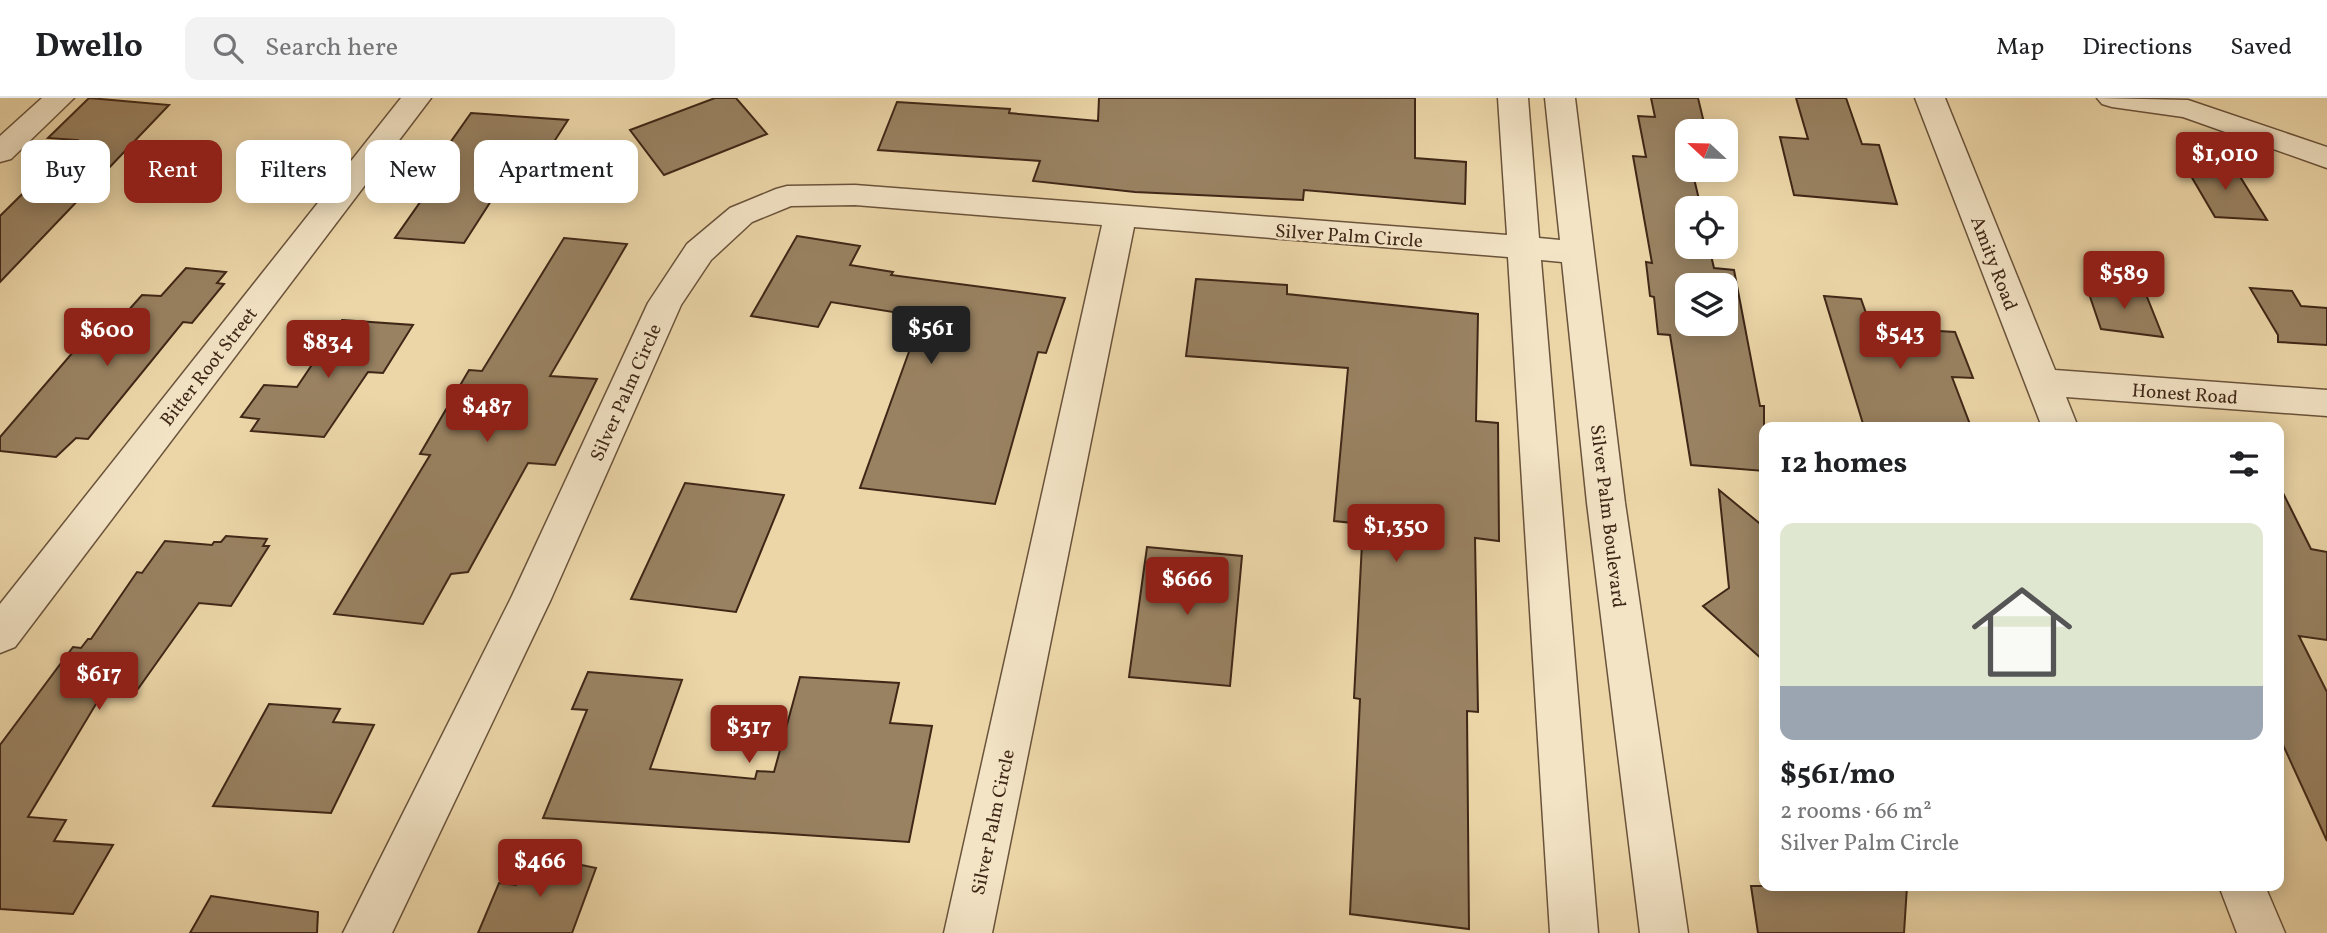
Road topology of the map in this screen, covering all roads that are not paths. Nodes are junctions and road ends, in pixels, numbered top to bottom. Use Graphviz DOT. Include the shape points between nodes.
graph roads {
  1 [pos="59,98"];
  2 [pos="416,98"];
  3 [pos="1513,98"];
  4 [pos="1560,98"];
  5 [pos="1930,98"];
  6 [pos="2112,98"];
  7 [pos="0,152"];
  8 [pos="2327,158"];
  9 [pos="1120,217"];
  10 [pos="1525,248"];
  11 [pos="1578,252"];
  12 [pos="2042,382"];
  13 [pos="2327,403"];
  14 [pos="2058,422"];
  15 [pos="2,631"];
  16 [pos="2244,891"];
  17 [pos="367,933"];
  18 [pos="968,933"];
  19 [pos="1574,933"];
  20 [pos="1664,933"];
  21 [pos="2261,933"];
  1 -- 7 [label="street"];
  2 -- 15 [label="street, Bitter Root Street"];
  3 -- 10 [label="street"];
  4 -- 11 [label="street, Silver Palm Boulevard"];
  5 -- 12 [label="street, Amity Road"];
  6 -- 8 [label="street" via="2188,109"];
  9 -- 10 [label="street, Silver Palm Circle"];
  9 -- 17 [label="street, Silver Palm Circle" via="855,195 787,196 741,215 699,251 665,303 531,599"];
  9 -- 18 [label="street, Silver Palm Circle"];
  10 -- 11 [label="street, Silver Palm Circle"];
  10 -- 19 [label="street"];
  11 -- 20 [label="street, Silver Palm Boulevard" via="1606,503"];
  12 -- 13 [label="street, Honest Road"];
  12 -- 14 [label="street, Amity Road"];
  16 -- 21 [label="street"];
}
